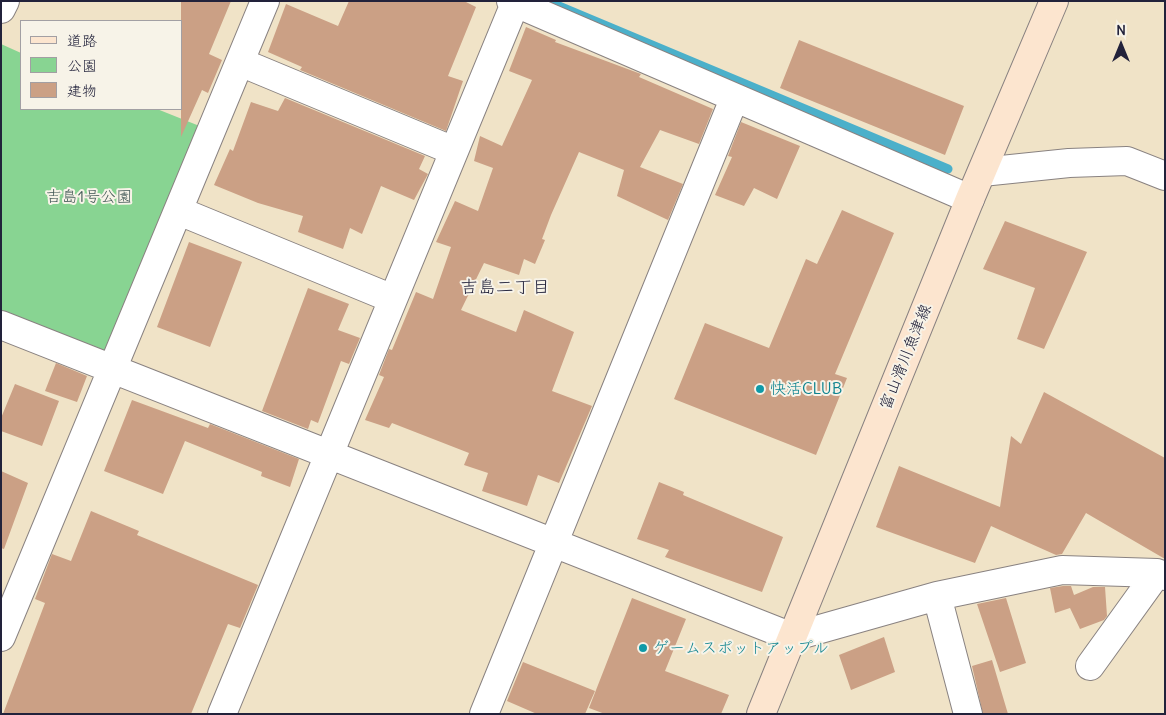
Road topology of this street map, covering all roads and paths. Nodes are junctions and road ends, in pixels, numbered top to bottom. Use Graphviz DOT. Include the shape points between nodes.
graph roads {
  1 [pos="5,1"];
  2 [pos="265,1"];
  3 [pos="1054,1"];
  4 [pos="514,2"];
  5 [pos="1,9"];
  6 [pos="240,62"];
  7 [pos="734,99"];
  8 [pos="454,151"];
  9 [pos="982,172"];
  10 [pos="1165,176"];
  11 [pos="970,199"];
  12 [pos="179,211"];
  13 [pos="393,299"];
  14 [pos="1,325"];
  15 [pos="114,369"];
  16 [pos="329,454"];
  17 [pos="554,543"];
  18 [pos="1161,575"];
  19 [pos="937,596"];
  20 [pos="1,637"];
  21 [pos="792,637"];
  22 [pos="1090,666"];
  23 [pos="222,714"];
  24 [pos="484,714"];
  25 [pos="761,714"];
  26 [pos="968,714"];
  1 -- 5 [label="street"];
  2 -- 6 [label="street"];
  3 -- 9 [label="main road, 富山滑川魚津線"];
  4 -- 7 [label="street"];
  4 -- 8 [label="street"];
  6 -- 8 [label="street"];
  6 -- 12 [label="street"];
  7 -- 11 [label="street"];
  7 -- 17 [label="street"];
  8 -- 13 [label="street"];
  9 -- 10 [label="street" via="1127,161"];
  9 -- 11 [label="main road, 富山滑川魚津線"];
  11 -- 21 [label="main road, 富山滑川魚津線"];
  12 -- 13 [label="street"];
  12 -- 15 [label="street"];
  13 -- 16 [label="street"];
  14 -- 15 [label="street"];
  15 -- 16 [label="street"];
  15 -- 20 [label="street"];
  16 -- 17 [label="street"];
  16 -- 23 [label="street"];
  17 -- 21 [label="street"];
  17 -- 24 [label="street"];
  18 -- 19 [label="street" via="1062,570"];
  18 -- 22 [label="street"];
  19 -- 21 [label="street"];
  19 -- 26 [label="street"];
  21 -- 25 [label="main road, 富山滑川魚津線"];
}
